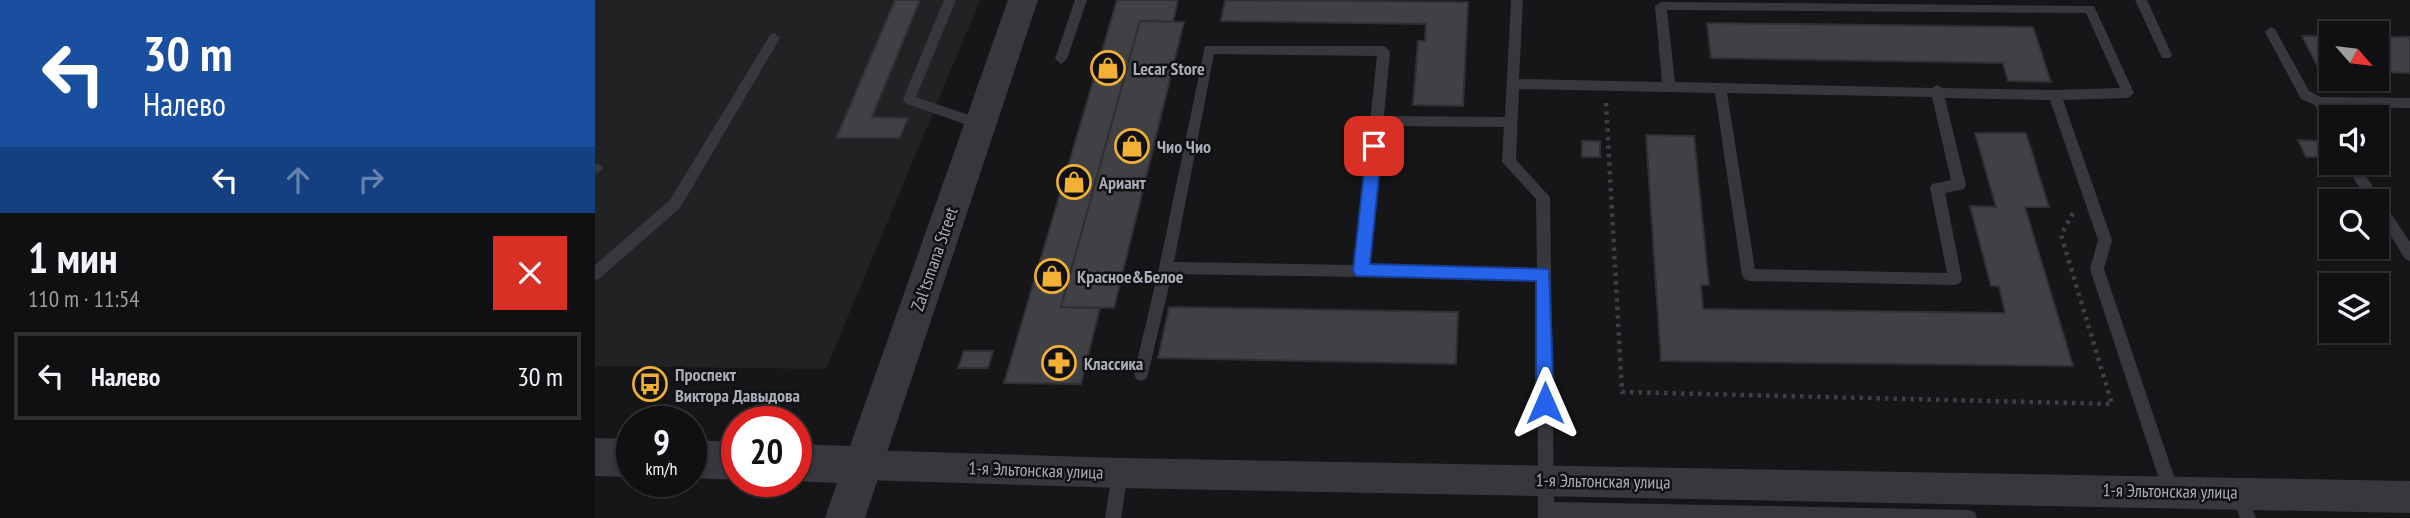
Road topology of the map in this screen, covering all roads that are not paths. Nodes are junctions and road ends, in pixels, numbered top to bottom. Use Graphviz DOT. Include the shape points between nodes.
graph roads {
  1 [pos="950,0"];
  2 [pos="1023,0"];
  3 [pos="1081,0"];
  4 [pos="1517,0"];
  5 [pos="2141,0"];
  6 [pos="2271,32"];
  7 [pos="773,38"];
  8 [pos="2166,55"];
  9 [pos="1061,59"];
  10 [pos="1515,83"];
  11 [pos="1669,86"];
  12 [pos="1720,87"];
  13 [pos="1937,90"];
  14 [pos="2055,95"];
  15 [pos="2320,102"];
  16 [pos="2410,103"];
  17 [pos="2321,105"];
  18 [pos="1377,121"];
  19 [pos="1512,122"];
  20 [pos="981,125"];
  21 [pos="2389,220"];
  22 [pos="2410,256"];
  23 [pos="1166,268"];
  24 [pos="1361,271"];
  25 [pos="595,274"];
  26 [pos="1544,274"];
  27 [pos="1141,374"];
  28 [pos="595,457"];
  29 [pos="616,458"];
  30 [pos="812,463"];
  31 [pos="864,465"];
  32 [pos="1121,473"];
  33 [pos="2171,491"];
  34 [pos="2410,497"];
  35 [pos="1546,503"];
  36 [pos="2243,505"];
  37 [pos="845,518"];
  38 [pos="1113,518"];
  39 [pos="1969,518"];
  1 -- 20 [label="lane" via="909,99"];
  2 -- 20 [label="street, Zal'tsmana Street"];
  3 -- 9 [label="lane"];
  4 -- 10 [label="lane"];
  5 -- 8 [label="lane"];
  6 -- 15 [label="lane" via="2305,95"];
  7 -- 25 [label="lane" via="675,204"];
  10 -- 11 [label="lane"];
  10 -- 19 [label="lane"];
  11 -- 12 [label="lane"];
  11 -- 14 [label="lane" via="1661,6 2090,9 2128,93"];
  12 -- 13 [label="lane"];
  12 -- 13 [label="lane" via="1749,275 1955,279 1937,188 1959,185"];
  13 -- 14 [label="lane"];
  14 -- 33 [label="lane" via="2105,240 2097,269"];
  15 -- 16 [label="lane"];
  15 -- 17 [label="lane"];
  18 -- 19 [label="lane"];
  18 -- 23 [label="lane" via="1384,51 1209,49"];
  18 -- 24 [label="lane"];
  19 -- 26 [label="lane" via="1509,162 1543,197"];
  20 -- 31 [label="street, Zal'tsmana Street"];
  21 -- 22 [label="lane"];
  23 -- 24 [label="lane"];
  23 -- 27 [label="lane"];
  24 -- 26 [label="lane"];
  26 -- 35 [label="lane"];
  28 -- 29 [label="street"];
  30 -- 31 [label="street, 1-я Эльтонская улица"];
  31 -- 32 [label="street, 1-я Эльтонская улица"];
  31 -- 37 [label="street, Zal'tsmana Street"];
  32 -- 35 [label="street, 1-я Эльтонская улица"];
  32 -- 38 [label="lane"];
  33 -- 35 [label="street, 1-я Эльтонская улица"];
  33 -- 36 [label="street, 1-я Эльтонская улица"];
  34 -- 36 [label="street, 1-я Эльтонская улица"];
  35 -- 39 [label="lane"];
}
